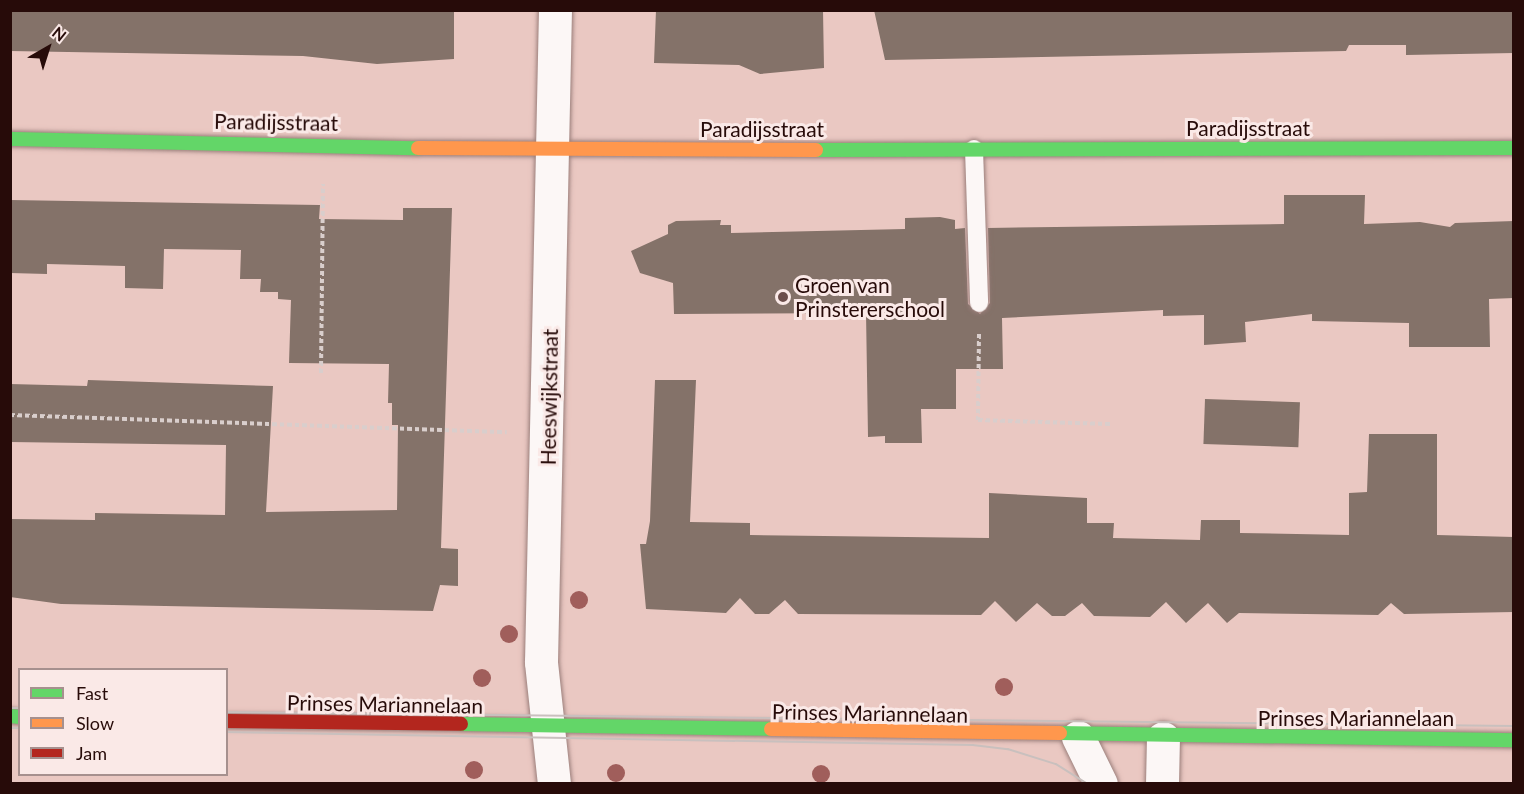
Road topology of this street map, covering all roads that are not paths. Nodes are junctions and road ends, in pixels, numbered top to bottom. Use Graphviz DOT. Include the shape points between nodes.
graph roads {
  1 [pos="555,10"];
  2 [pos="10,139"];
  3 [pos="1514,148"];
  4 [pos="974,149"];
  5 [pos="551,151"];
  6 [pos="979,303"];
  7 [pos="228,722"];
  8 [pos="549,729"];
  9 [pos="1078,737"];
  10 [pos="1163,738"];
  11 [pos="1514,740"];
  12 [pos="554,783"];
  13 [pos="1101,783"];
  14 [pos="1162,783"];
  1 -- 5 [label="street, Heeswijkstraat"];
  2 -- 5 [label="street, Paradijsstraat"];
  3 -- 4 [label="street, Paradijsstraat"];
  4 -- 5 [label="street, Paradijsstraat"];
  4 -- 6 [label="lane"];
  5 -- 8 [label="street, Heeswijkstraat" via="542,662"];
  7 -- 8 [label="street, Prinses Mariannelaan"];
  8 -- 9 [label="street, Prinses Mariannelaan"];
  8 -- 12 [label="street, Heeswijkstraat"];
  9 -- 10 [label="street, Prinses Mariannelaan"];
  9 -- 13 [label="street"];
  10 -- 11 [label="street, Prinses Mariannelaan"];
  10 -- 14 [label="street"];
}
